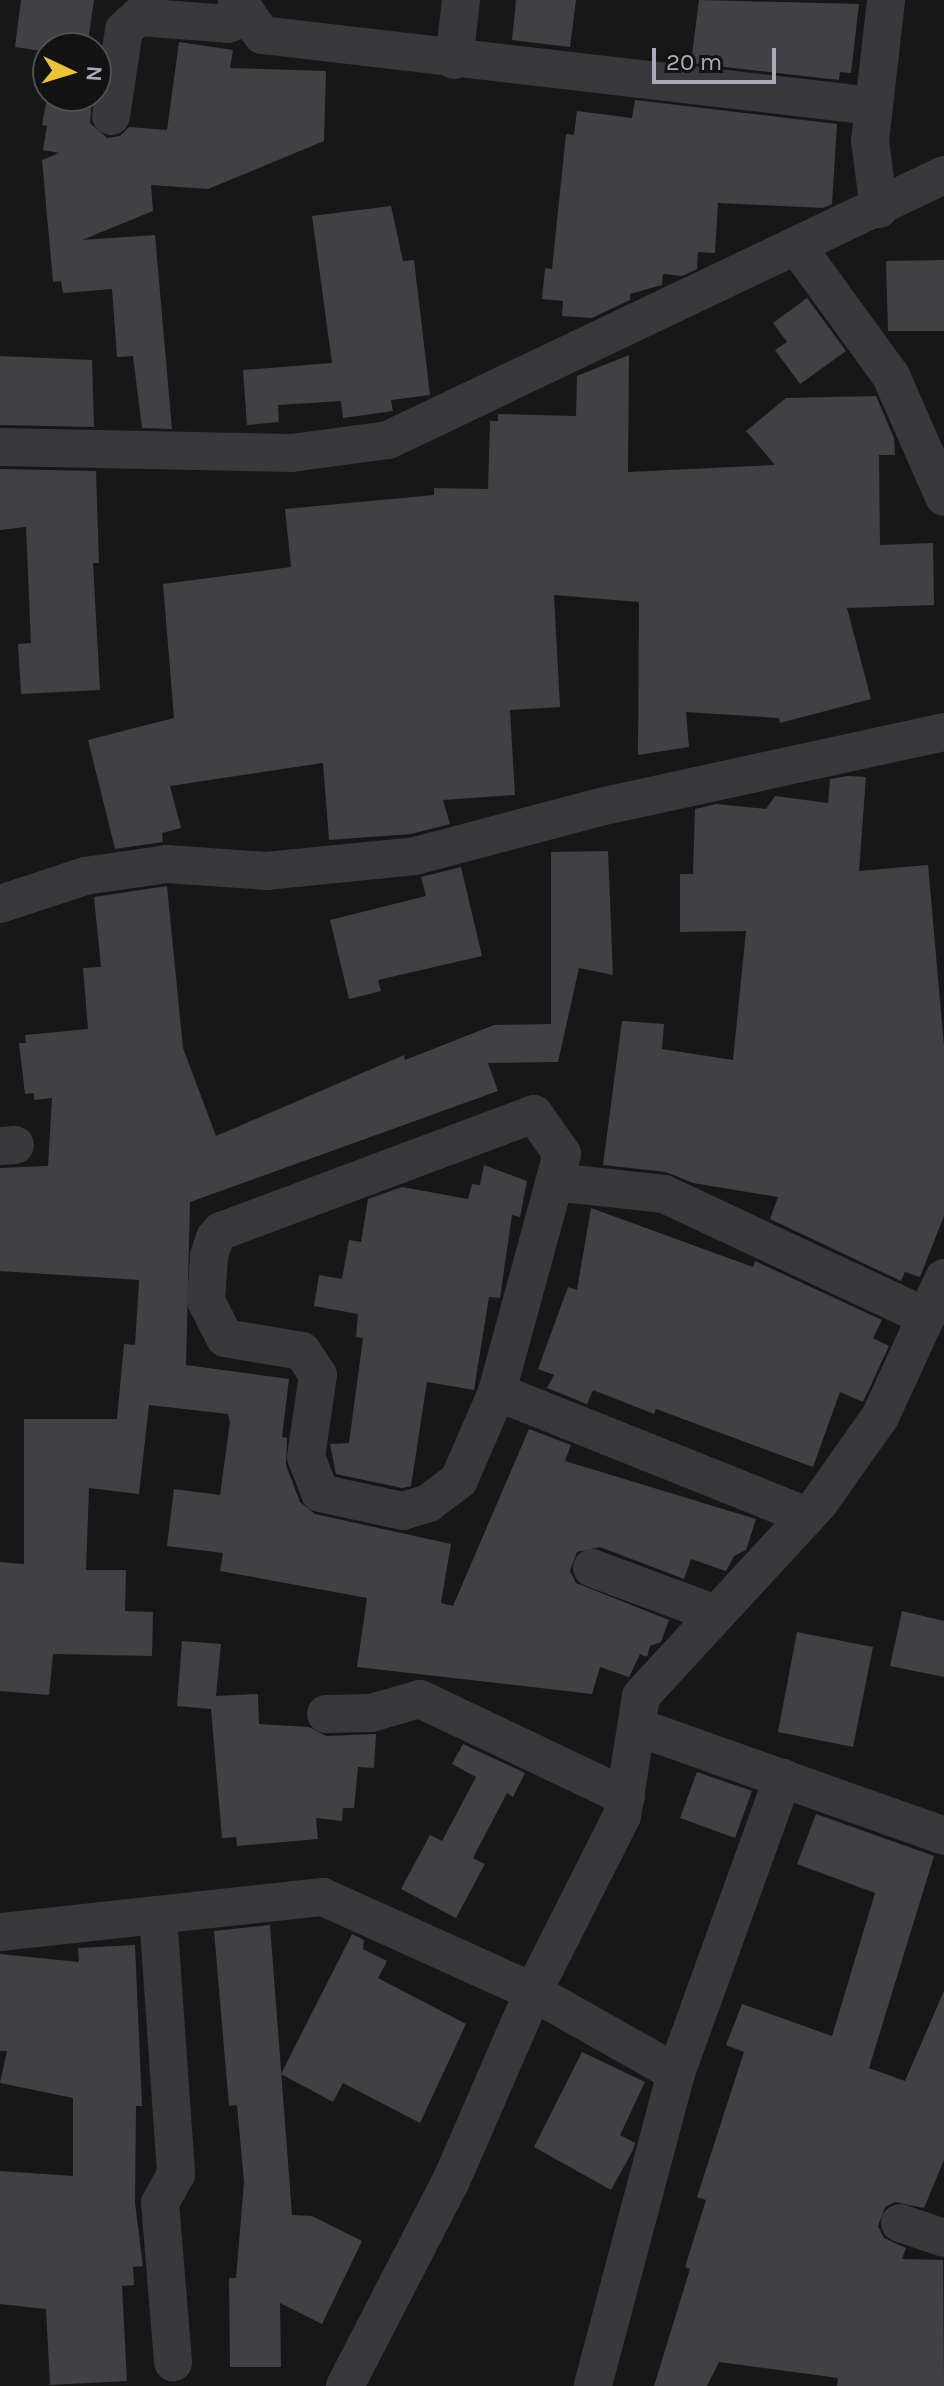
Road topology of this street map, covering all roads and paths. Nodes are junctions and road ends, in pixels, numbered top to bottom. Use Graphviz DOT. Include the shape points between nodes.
graph roads {
  1 [pos="461,0"];
  2 [pos="886,0"];
  3 [pos="242,8"];
  4 [pos="454,60"];
  5 [pos="874,106"];
  6 [pos="111,116"];
  7 [pos="944,175"];
  8 [pos="879,209"];
  9 [pos="798,248"];
  10 [pos="0,447"];
  11 [pos="944,497"];
  12 [pos="944,732"];
  13 [pos="0,904"];
  14 [pos="554,1182"];
  15 [pos="944,1278"];
  16 [pos="927,1317"];
  17 [pos="497,1392"];
  18 [pos="807,1516"];
  19 [pos="592,1568"];
  20 [pos="713,1613"];
  21 [pos="326,1714"];
  22 [pos="637,1727"];
  23 [pos="783,1778"];
  24 [pos="626,1797"];
  25 [pos="944,1836"];
  26 [pos="158,1915"];
  27 [pos="0,1932"];
  28 [pos="533,1992"];
  29 [pos="676,2073"];
  30 [pos="900,2223"];
  31 [pos="944,2238"];
  32 [pos="173,2362"];
  33 [pos="345,2386"];
  34 [pos="593,2386"];
  1 -- 4 [label="street"];
  2 -- 5 [label="street"];
  3 -- 4 [label="street" via="262,35"];
  3 -- 6 [label="street" via="228,24 138,17 124,30"];
  4 -- 5 [label="street"];
  5 -- 8 [label="street" via="870,141"];
  7 -- 8 [label="street"];
  8 -- 9 [label="street"];
  9 -- 10 [label="street" via="388,440 291,453"];
  9 -- 11 [label="street" via="891,376"];
  12 -- 13 [label="street" via="600,807 415,856 266,871 167,864 85,876"];
  14 -- 16 [label="street" via="664,1194"];
  14 -- 17 [label="street"];
  14 -- 17 [label="street" via="562,1154 534,1114 526,1115 221,1231 209,1256 207,1308 225,1338 302,1351 318,1375 306,1457 320,1493 329,1498 403,1511 449,1492"];
  15 -- 16 [label="street"];
  16 -- 18 [label="street" via="880,1417"];
  17 -- 18 [label="street"];
  18 -- 20 [label="street"];
  19 -- 20 [label="street"];
  20 -- 22 [label="street" via="641,1696"];
  21 -- 24 [label="street" via="371,1713 420,1699"];
  22 -- 23 [label="street"];
  22 -- 24 [label="street"];
  23 -- 25 [label="street"];
  23 -- 29 [label="street"];
  24 -- 28 [label="street" via="622,1816"];
  26 -- 27 [label="street"];
  26 -- 28 [label="street" via="323,1897"];
  26 -- 32 [label="street" via="176,2174 160,2203"];
  28 -- 29 [label="street"];
  28 -- 33 [label="street" via="451,2181"];
  29 -- 34 [label="street"];
  30 -- 31 [label="street"];
}
